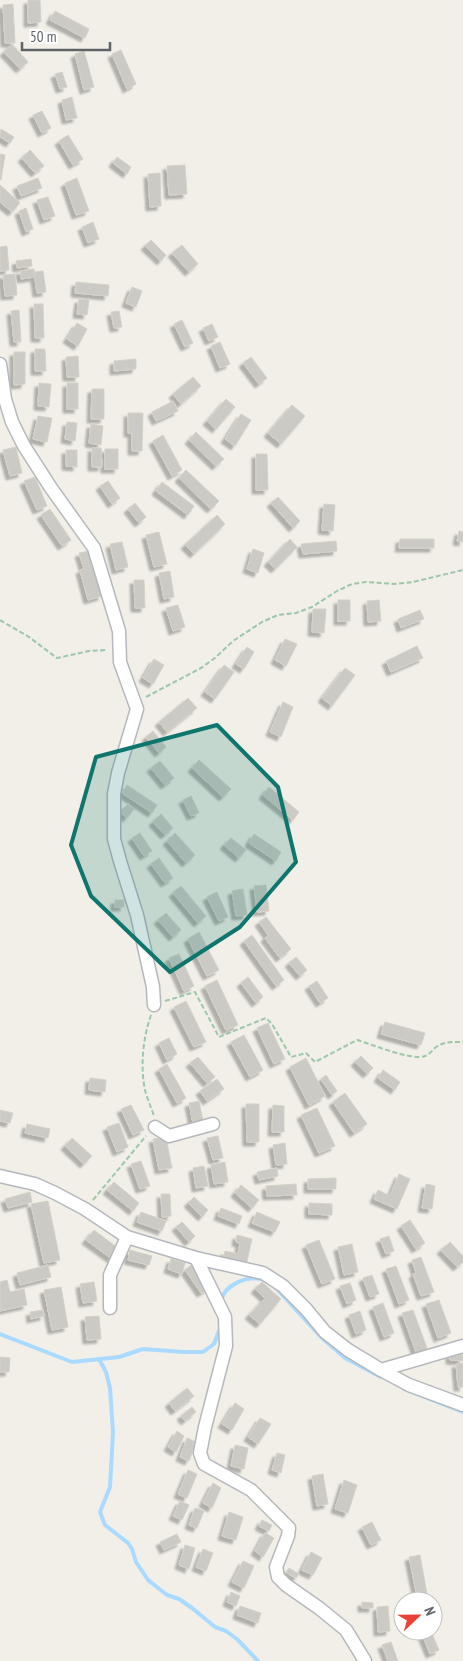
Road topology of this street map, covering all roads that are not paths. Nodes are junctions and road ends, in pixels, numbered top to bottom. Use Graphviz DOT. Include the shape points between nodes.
graph roads {
  1 [pos="0,364"];
  2 [pos="154,1005"];
  3 [pos="213,1124"];
  4 [pos="156,1127"];
  5 [pos="0,1176"];
  6 [pos="127,1237"];
  7 [pos="196,1258"];
  8 [pos="110,1308"];
  9 [pos="463,1346"];
  10 [pos="381,1370"];
  11 [pos="463,1405"];
  12 [pos="365,1661"];
  1 -- 2 [label="street" via="12,422 51,488 94,548 119,631 120,662 137,709 114,794 114,839 137,915"];
  3 -- 4 [label="street" via="170,1136"];
  5 -- 6 [label="street" via="35,1184 85,1209"];
  6 -- 7 [label="street"];
  6 -- 8 [label="street" via="110,1275"];
  7 -- 10 [label="street" via="263,1273 283,1286 325,1332"];
  7 -- 12 [label="street" via="225,1317 226,1327 226,1346 200,1453 204,1464 251,1490 289,1528 276,1567 278,1577 346,1630"];
  9 -- 10 [label="street"];
  10 -- 11 [label="street" via="408,1385"];
}
